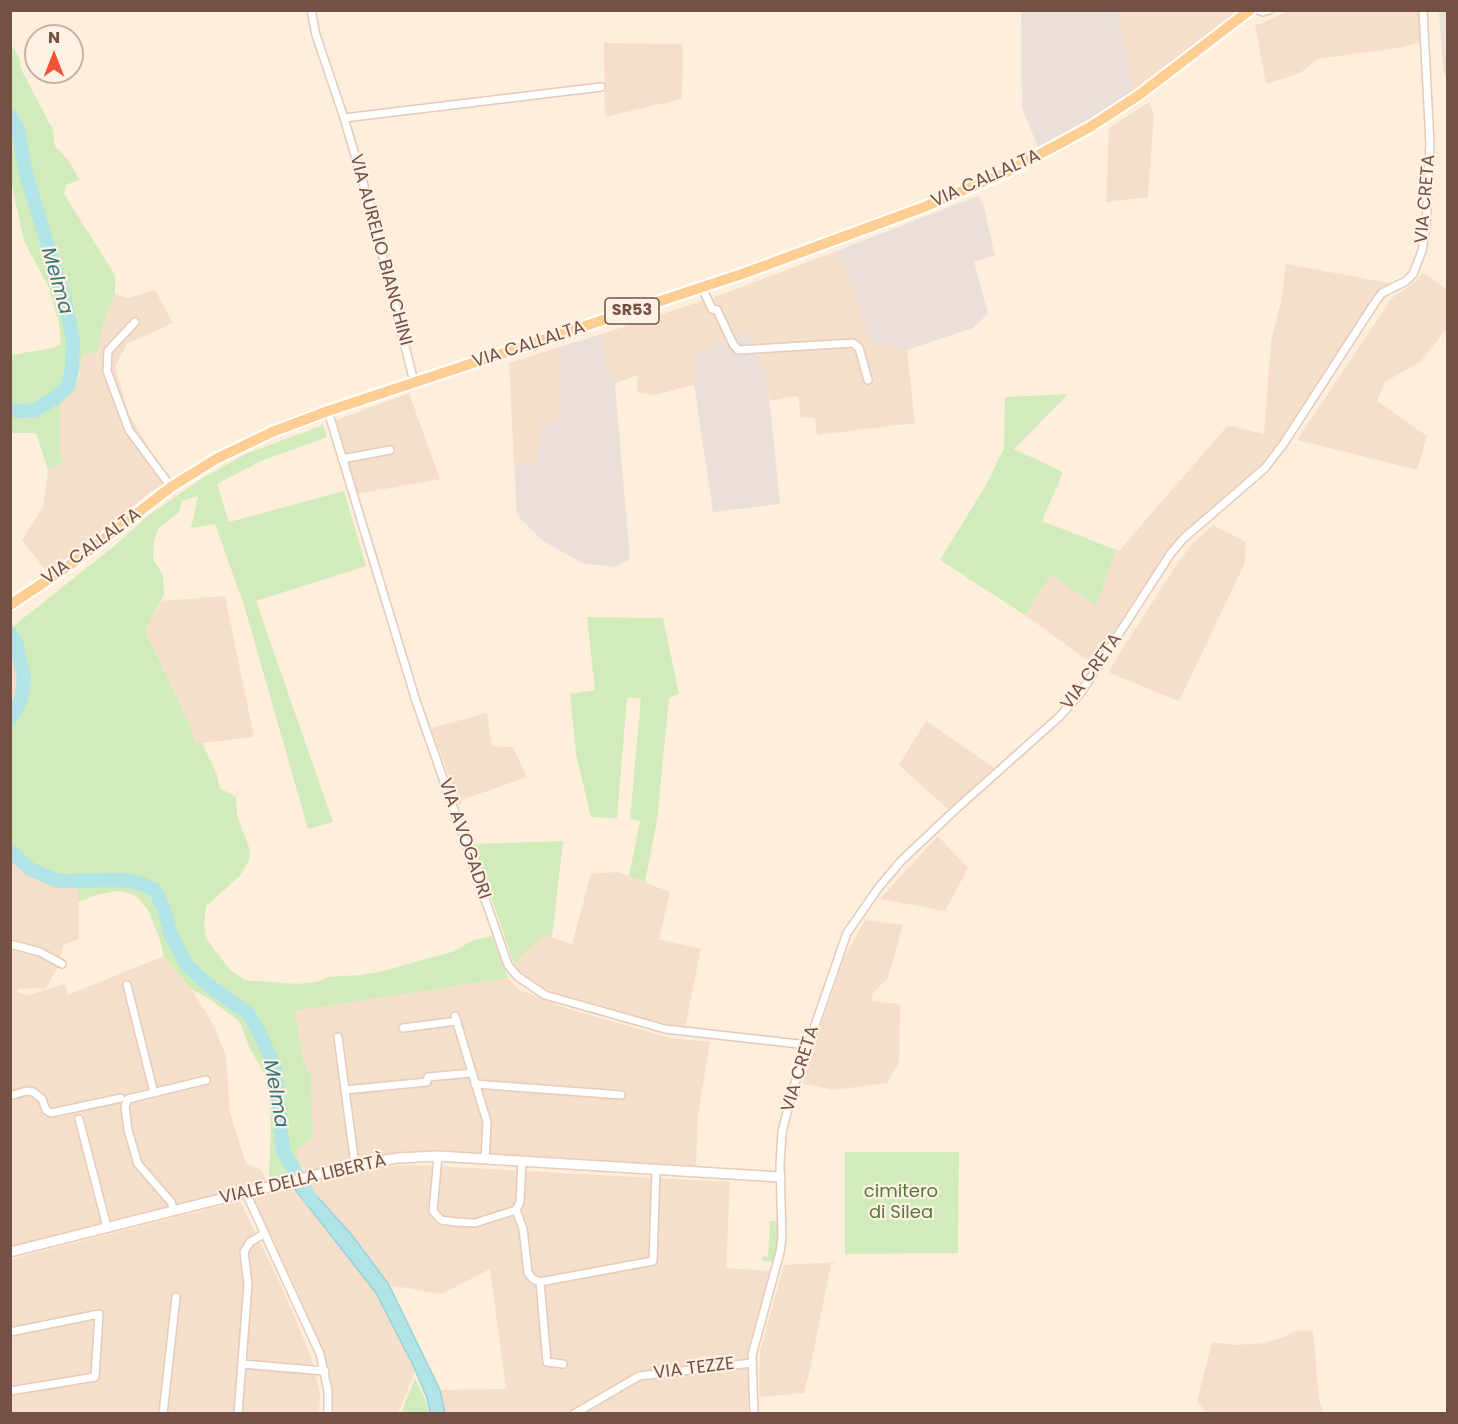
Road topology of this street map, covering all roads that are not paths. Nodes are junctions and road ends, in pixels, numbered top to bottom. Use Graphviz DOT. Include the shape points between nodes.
graph roads {
  1 [pos="312,10"];
  2 [pos="1250,10"];
  3 [pos="1257,10"];
  4 [pos="1269,10"];
  5 [pos="1423,10"];
  6 [pos="601,87"];
  7 [pos="344,118"];
  8 [pos="702,288"];
  9 [pos="135,322"];
  10 [pos="868,380"];
  11 [pos="414,382"];
  12 [pos="328,411"];
  13 [pos="390,450"];
  14 [pos="342,459"];
  15 [pos="171,487"];
  16 [pos="11,605"];
  17 [pos="10,944"];
  18 [pos="63,964"];
  19 [pos="127,985"];
  20 [pos="403,1028"];
  21 [pos="338,1037"];
  22 [pos="808,1045"];
  23 [pos="472,1073"];
  24 [pos="206,1080"];
  25 [pos="475,1084"];
  26 [pos="345,1090"];
  27 [pos="154,1093"];
  28 [pos="621,1095"];
  29 [pos="10,1096"];
  30 [pos="124,1099"];
  31 [pos="79,1119"];
  32 [pos="438,1156"];
  33 [pos="485,1159"];
  34 [pos="522,1162"];
  35 [pos="355,1165"];
  36 [pos="656,1169"];
  37 [pos="780,1177"];
  38 [pos="246,1193"];
  39 [pos="516,1210"];
  40 [pos="174,1211"];
  41 [pos="107,1227"];
  42 [pos="264,1234"];
  43 [pos="10,1252"];
  44 [pos="540,1282"];
  45 [pos="176,1297"];
  46 [pos="10,1332"];
  47 [pos="752,1362"];
  48 [pos="242,1364"];
  49 [pos="562,1364"];
  50 [pos="325,1371"];
  51 [pos="10,1391"];
  52 [pos="164,1413"];
  53 [pos="238,1413"];
  54 [pos="328,1413"];
  55 [pos="574,1413"];
  56 [pos="754,1413"];
  1 -- 7 [label="street, VIA AURELIO BIANCHINI" via="316,35"];
  2 -- 8 [label="main road, VIA CALLALTA / SR53" via="1139,95 1028,161 924,207"];
  3 -- 4 [label="street"];
  5 -- 22 [label="street, VIA CRETA" via="1430,144 1426,226 1413,273 1376,301 1265,468 1171,553 1080,694 920,842 879,887 847,933"];
  6 -- 7 [label="street"];
  7 -- 11 [label="street, VIA AURELIO BIANCHINI"];
  8 -- 10 [label="street" via="738,350 853,343 859,348"];
  8 -- 11 [label="main road, VIA CALLALTA / SR53"];
  9 -- 15 [label="street" via="108,351 107,371 129,430"];
  11 -- 12 [label="main road, VIA CALLALTA / SR53"];
  12 -- 14 [label="street, VIA AVOGADRI"];
  12 -- 15 [label="main road, VIA CALLALTA / SR53" via="216,459"];
  13 -- 14 [label="street"];
  14 -- 22 [label="street, VIA AVOGADRI" via="416,701 508,965 545,995 665,1029"];
  15 -- 16 [label="main road, VIA CALLALTA / SR53"];
  17 -- 18 [label="street" via="30,948"];
  19 -- 27 [label="street"];
  20 -- 23 [label="street" via="456,1018"];
  21 -- 26 [label="street"];
  22 -- 37 [label="street, VIA CRETA" via="784,1124"];
  23 -- 25 [label="street"];
  23 -- 26 [label="street"];
  24 -- 27 [label="street"];
  25 -- 28 [label="street"];
  25 -- 33 [label="street" via="487,1122"];
  26 -- 35 [label="street"];
  27 -- 30 [label="street"];
  29 -- 30 [label="street" via="33,1092 51,1113"];
  30 -- 40 [label="street" via="138,1164 171,1202"];
  31 -- 41 [label="street"];
  32 -- 33 [label="street, VIALE DELLA LIBERTÀ"];
  32 -- 35 [label="street, VIALE DELLA LIBERTÀ"];
  32 -- 39 [label="street" via="433,1211 441,1220 475,1223"];
  33 -- 34 [label="street, VIALE DELLA LIBERTÀ"];
  34 -- 36 [label="street, VIALE DELLA LIBERTÀ"];
  34 -- 39 [label="street"];
  35 -- 38 [label="street, VIALE DELLA LIBERTÀ"];
  36 -- 37 [label="street, VIALE DELLA LIBERTÀ"];
  36 -- 44 [label="street" via="653,1261"];
  37 -- 47 [label="street, VIA CRETA" via="780,1252"];
  38 -- 40 [label="street, VIALE DELLA LIBERTÀ"];
  38 -- 42 [label="street"];
  39 -- 44 [label="street" via="523,1229 528,1273"];
  40 -- 41 [label="street, VIALE DELLA LIBERTÀ"];
  41 -- 43 [label="street, VIALE DELLA LIBERTÀ"];
  42 -- 48 [label="street" via="250,1242 244,1252 248,1284"];
  42 -- 50 [label="street"];
  44 -- 49 [label="street" via="547,1362"];
  45 -- 52 [label="street"];
  46 -- 51 [label="street" via="99,1314 96,1377"];
  47 -- 55 [label="street, VIA TEZZE" via="639,1376"];
  47 -- 56 [label="street, VIA CRETA"];
  48 -- 50 [label="street"];
  48 -- 53 [label="street"];
  50 -- 54 [label="street"];
}
